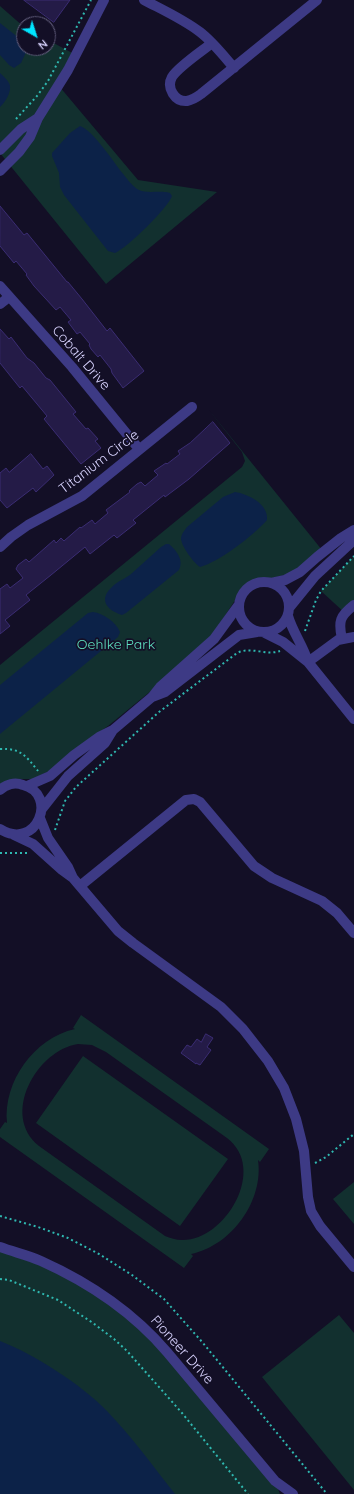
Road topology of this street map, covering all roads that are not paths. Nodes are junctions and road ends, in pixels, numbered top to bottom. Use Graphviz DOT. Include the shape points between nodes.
graph roads {
  1 [pos="104,0"];
  2 [pos="144,0"];
  3 [pos="317,0"];
  4 [pos="212,43"];
  5 [pos="234,68"];
  6 [pos="38,118"];
  7 [pos="0,150"];
  8 [pos="0,171"];
  9 [pos="0,286"];
  10 [pos="9,297"];
  11 [pos="0,304"];
  12 [pos="192,407"];
  13 [pos="139,449"];
  14 [pos="354,530"];
  15 [pos="354,540"];
  16 [pos="0,547"];
  17 [pos="270,583"];
  18 [pos="354,605"];
  19 [pos="238,606"];
  20 [pos="289,612"];
  21 [pos="261,632"];
  22 [pos="354,637"];
  23 [pos="342,639"];
  24 [pos="308,662"];
  25 [pos="152,697"];
  26 [pos="354,719"];
  27 [pos="113,730"];
  28 [pos="27,786"];
  29 [pos="0,790"];
  30 [pos="41,813"];
  31 [pos="4,832"];
  32 [pos="73,878"];
  33 [pos="80,886"];
  34 [pos="354,933"];
  35 [pos="0,1248"];
  36 [pos="354,1267"];
  37 [pos="275,1481"];
  38 [pos="280,1494"];
  39 [pos="293,1494"];
  1 -- 6 [label="street" via="68,70"];
  2 -- 4 [label="street" via="179,18"];
  3 -- 5 [label="street"];
  4 -- 5 [label="street"];
  4 -- 5 [label="street" via="173,75 170,84 172,93 184,101 189,101"];
  6 -- 7 [label="street" via="21,129"];
  6 -- 8 [label="street" via="30,137"];
  9 -- 10 [label="street, Cobalt Drive"];
  10 -- 11 [label="street"];
  10 -- 13 [label="street, Cobalt Drive" via="72,367"];
  12 -- 13 [label="street, Titanium Circle"];
  13 -- 16 [label="street, Titanium Circle" via="82,496 28,525"];
  14 -- 17 [label="street" via="300,572 285,580"];
  15 -- 20 [label="street" via="315,576"];
  17 -- 19 [label="street" via="255,583 249,587 243,592"];
  17 -- 20 [label="street" via="284,592 288,599"];
  18 -- 23 [label="street" via="341,620"];
  19 -- 21 [label="street" via="243,622 249,628"];
  19 -- 25 [label="street" via="214,639"];
  20 -- 21 [label="street" via="284,623 274,631"];
  20 -- 24 [label="street" via="292,630"];
  21 -- 24 [label="street" via="283,642"];
  21 -- 25 [label="street" via="239,634 165,692"];
  22 -- 23 [label="street"];
  23 -- 24 [label="street" via="328,646"];
  24 -- 26 [label="street"];
  25 -- 27 [label="street"];
  27 -- 28 [label="street" via="99,736 50,776"];
  27 -- 30 [label="street" via="105,743 68,776"];
  28 -- 29 [label="street" via="11,784"];
  28 -- 30 [label="street" via="38,795"];
  30 -- 31 [label="street" via="37,824 30,830 22,834"];
  30 -- 32 [label="street" via="48,838 68,866"];
  31 -- 32 [label="street" via="33,844"];
  32 -- 33 [label="street"];
  33 -- 34 [label="street" via="186,800 194,799 200,802 259,870 322,901 337,912"];
  33 -- 36 [label="street" via="121,934 221,1008 247,1034 268,1061 284,1088 296,1120 304,1151 311,1211"];
  35 -- 37 [label="street, Pioneer Drive" via="40,1260 91,1286 130,1314 167,1352"];
  37 -- 38 [label="street, Pioneer Drive"];
  37 -- 39 [label="street, Pioneer Drive"];
}
